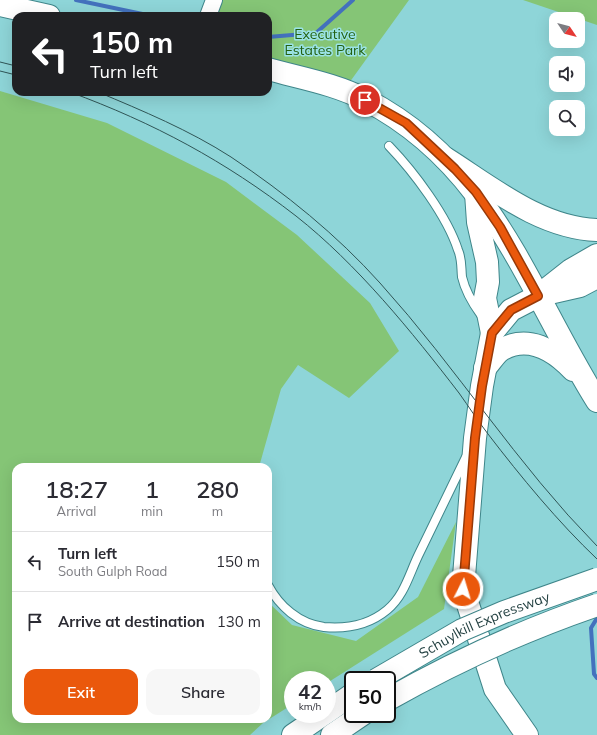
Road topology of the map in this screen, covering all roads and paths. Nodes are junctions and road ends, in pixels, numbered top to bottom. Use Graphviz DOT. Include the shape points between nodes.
graph roads {
  1 [pos="0,5"];
  2 [pos="31,12"];
  3 [pos="272,70"];
  4 [pos="389,146"];
  5 [pos="445,158"];
  6 [pos="476,192"];
  7 [pos="597,230"];
  8 [pos="597,255"];
  9 [pos="597,277"];
  10 [pos="538,296"];
  11 [pos="492,333"];
  12 [pos="485,368"];
  13 [pos="585,381"];
  14 [pos="597,401"];
  15 [pos="475,438"];
  16 [pos="597,579"];
  17 [pos="272,593"];
  18 [pos="597,605"];
  19 [pos="391,671"];
  20 [pos="396,695"];
  21 [pos="311,723"];
  22 [pos="350,723"];
  23 [pos="523,734"];
  24 [pos="293,735"];
  25 [pos="332,735"];
  1 -- 2 [label="main road"];
  3 -- 5 [label="main road" via="344,90 365,100 406,123"];
  4 -- 11 [label="lane" via="416,176 452,234 462,264 462,277 472,301"];
  5 -- 6 [label="main road"];
  5 -- 7 [label="main road" via="513,201 552,221 569,227"];
  6 -- 10 [label="main road" via="500,227"];
  6 -- 11 [label="main road" via="478,222 487,262 488,282 485,298"];
  8 -- 10 [label="main road" via="571,270"];
  9 -- 10 [label="main road" via="580,286"];
  10 -- 11 [label="main road" via="511,310"];
  10 -- 13 [label="main road"];
  11 -- 12 [label="main road"];
  12 -- 13 [label="main road" via="500,350 530,342 556,354"];
  12 -- 15 [label="main road"];
  13 -- 14 [label="main road"];
  15 -- 17 [label="lane" via="404,591 387,610 365,623 340,629 315,626 292,615"];
  15 -- 23 [label="main road" via="463,589 495,689"];
  16 -- 19 [label="main road, Schuylkill Expressway, bridge" via="462,630"];
  18 -- 20 [label="main road, Schuylkill Expressway, bridge" via="505,640 441,670"];
  21 -- 24 [label="main road"];
  22 -- 25 [label="main road"];
}
